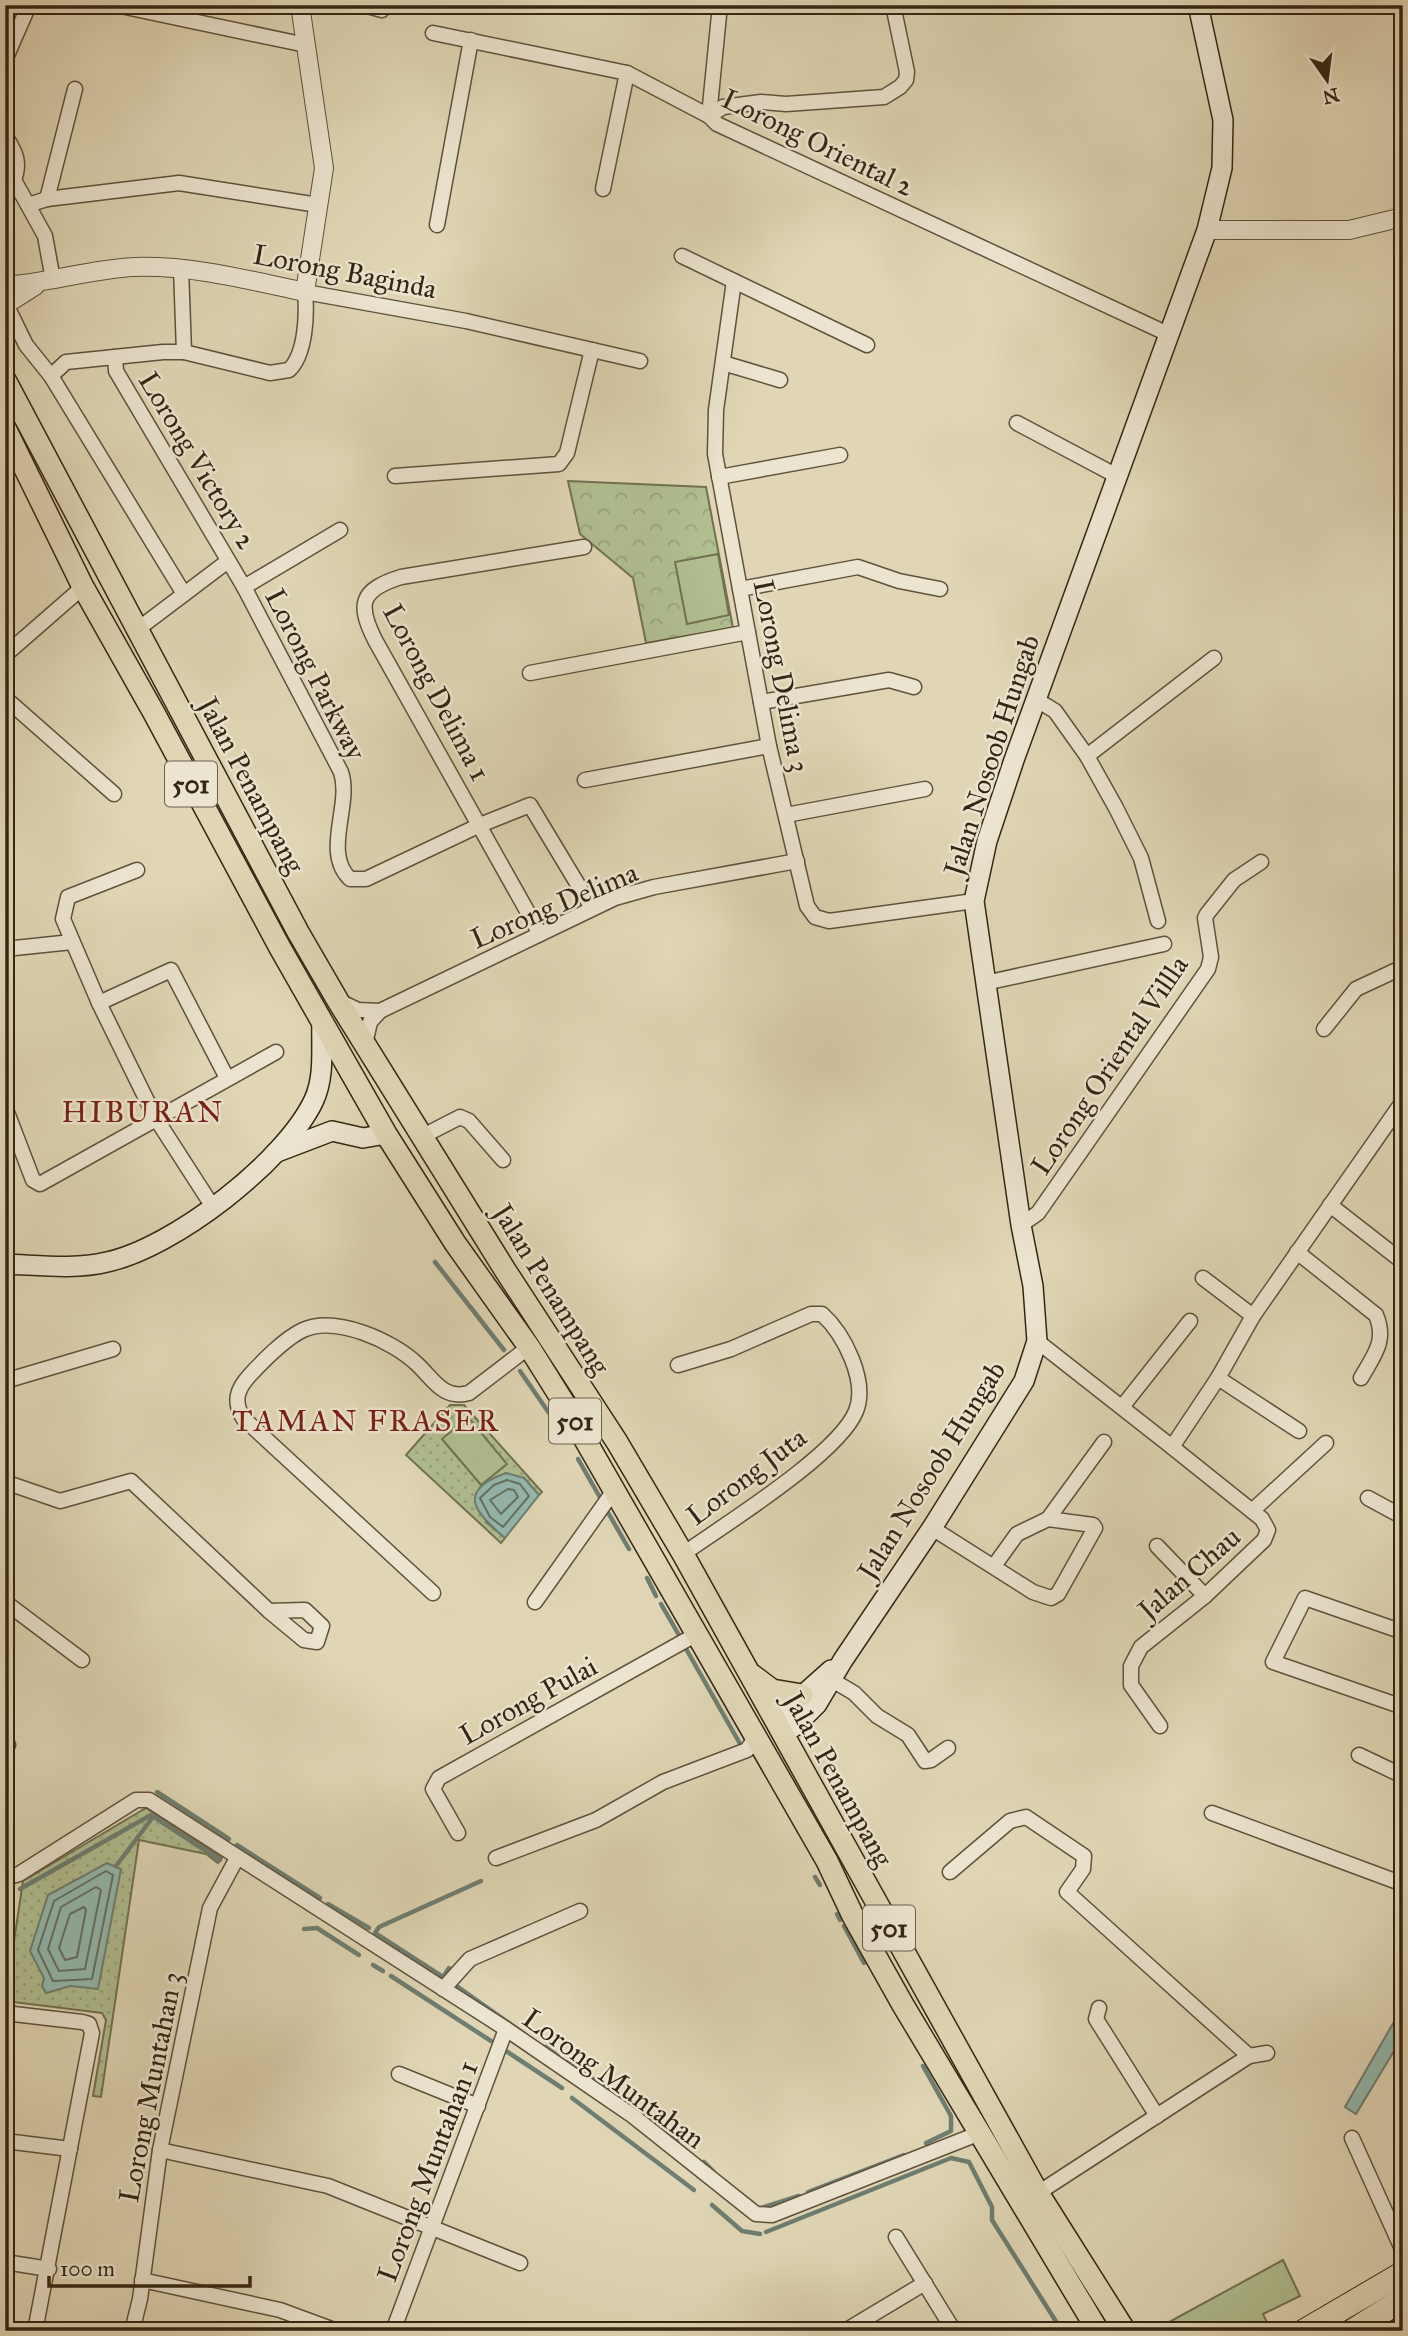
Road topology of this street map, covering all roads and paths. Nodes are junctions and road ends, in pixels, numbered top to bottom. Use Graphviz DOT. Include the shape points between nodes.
graph roads {
  1 [pos="29,5"];
  2 [pos="116,5"];
  3 [pos="300,5"];
  4 [pos="364,5"];
  5 [pos="720,5"];
  6 [pos="893,5"];
  7 [pos="1198,5"];
  8 [pos="138,8"];
  9 [pos="382,10"];
  10 [pos="433,33"];
  11 [pos="471,40"];
  12 [pos="306,45"];
  13 [pos="5,60"];
  14 [pos="627,73"];
  15 [pos="75,89"];
  16 [pos="709,116"];
  17 [pos="5,135"];
  18 [pos="603,189"];
  19 [pos="47,199"];
  20 [pos="28,205"];
  21 [pos="318,205"];
  22 [pos="1403,217"];
  23 [pos="437,225"];
  24 [pos="1207,230"];
  25 [pos="682,256"];
  26 [pos="181,268"];
  27 [pos="734,281"];
  28 [pos="46,282"];
  29 [pos="5,286"];
  30 [pos="305,292"];
  31 [pos="5,304"];
  32 [pos="1168,334"];
  33 [pos="867,345"];
  34 [pos="592,350"];
  35 [pos="184,352"];
  36 [pos="116,357"];
  37 [pos="640,360"];
  38 [pos="723,363"];
  39 [pos="51,376"];
  40 [pos="5,380"];
  41 [pos="780,380"];
  42 [pos="1017,422"];
  43 [pos="5,428"];
  44 [pos="840,455"];
  45 [pos="1117,475"];
  46 [pos="395,476"];
  47 [pos="719,477"];
  48 [pos="340,530"];
  49 [pos="584,547"];
  50 [pos="228,561"];
  51 [pos="83,587"];
  52 [pos="244,587"];
  53 [pos="740,589"];
  54 [pos="940,589"];
  55 [pos="184,594"];
  56 [pos="138,629"];
  57 [pos="748,632"];
  58 [pos="5,655"];
  59 [pos="1214,658"];
  60 [pos="530,674"];
  61 [pos="914,687"];
  62 [pos="5,698"];
  63 [pos="1037,700"];
  64 [pos="761,702"];
  65 [pos="184,718"];
  66 [pos="170,743"];
  67 [pos="769,746"];
  68 [pos="1087,756"];
  69 [pos="585,780"];
  70 [pos="925,789"];
  71 [pos="114,794"];
  72 [pos="786,815"];
  73 [pos="480,825"];
  74 [pos="797,861"];
  75 [pos="1261,862"];
  76 [pos="137,870"];
  77 [pos="974,901"];
  78 [pos="592,908"];
  79 [pos="1158,922"];
  80 [pos="540,934"];
  81 [pos="72,942"];
  82 [pos="1164,944"];
  83 [pos="5,949"];
  84 [pos="1403,967"];
  85 [pos="985,983"];
  86 [pos="338,1001"];
  87 [pos="99,1003"];
  88 [pos="380,1012"];
  89 [pos="322,1021"];
  90 [pos="1324,1029"];
  91 [pos="365,1044"];
  92 [pos="276,1052"];
  93 [pos="227,1079"];
  94 [pos="1403,1101"];
  95 [pos="313,1102"];
  96 [pos="405,1106"];
  97 [pos="5,1107"];
  98 [pos="155,1118"];
  99 [pos="332,1131"];
  100 [pos="386,1134"];
  101 [pos="423,1136"];
  102 [pos="276,1153"];
  103 [pos="503,1160"];
  104 [pos="1330,1205"];
  105 [pos="213,1207"];
  106 [pos="1021,1225"];
  107 [pos="1297,1252"];
  108 [pos="1403,1262"];
  109 [pos="5,1264"];
  110 [pos="1203,1278"];
  111 [pos="1253,1316"];
  112 [pos="1189,1321"];
  113 [pos="1037,1341"];
  114 [pos="529,1347"];
  115 [pos="113,1349"];
  116 [pos="678,1365"];
  117 [pos="1218,1378"];
  118 [pos="1361,1378"];
  119 [pos="5,1381"];
  120 [pos="1122,1407"];
  121 [pos="1299,1431"];
  122 [pos="1104,1442"];
  123 [pos="1326,1443"];
  124 [pos="1172,1447"];
  125 [pos="5,1482"];
  126 [pos="615,1489"];
  127 [pos="1368,1498"];
  128 [pos="1252,1511"];
  129 [pos="1403,1517"];
  130 [pos="1048,1519"];
  131 [pos="932,1528"];
  132 [pos="1157,1546"];
  133 [pos="683,1554"];
  134 [pos="994,1566"];
  135 [pos="433,1593"];
  136 [pos="1205,1596"];
  137 [pos="5,1602"];
  138 [pos="535,1602"];
  139 [pos="269,1611"];
  140 [pos="1403,1632"];
  141 [pos="696,1634"];
  142 [pos="82,1660"];
  143 [pos="843,1660"];
  144 [pos="747,1671"];
  145 [pos="832,1680"];
  146 [pos="802,1695"];
  147 [pos="1403,1707"];
  148 [pos="1160,1726"];
  149 [pos="772,1731"];
  150 [pos="948,1748"];
  151 [pos="1359,1755"];
  152 [pos="1403,1776"];
  153 [pos="1212,1813"];
  154 [pos="458,1833"];
  155 [pos="237,1858"];
  156 [pos="496,1858"];
  157 [pos="950,1872"];
  158 [pos="5,1878"];
  159 [pos="1403,1884"];
  160 [pos="580,1911"];
  161 [pos="443,1989"];
  162 [pos="1099,2008"];
  163 [pos="5,2013"];
  164 [pos="506,2029"];
  165 [pos="1267,2053"];
  166 [pos="1249,2056"];
  167 [pos="399,2074"];
  168 [pos="478,2106"];
  169 [pos="1157,2116"];
  170 [pos="980,2133"];
  171 [pos="1352,2138"];
  172 [pos="5,2141"];
  173 [pos="70,2149"];
  174 [pos="160,2150"];
  175 [pos="1038,2193"];
  176 [pos="432,2225"];
  177 [pos="895,2237"];
  178 [pos="1403,2251"];
  179 [pos="5,2262"];
  180 [pos="520,2263"];
  181 [pos="49,2269"];
  182 [pos="1403,2273"];
  183 [pos="142,2280"];
  184 [pos="925,2283"];
  185 [pos="1403,2299"];
  186 [pos="1403,2328"];
  187 [pos="35,2331"];
  188 [pos="132,2331"];
  189 [pos="337,2331"];
  190 [pos="393,2331"];
  191 [pos="845,2331"];
  192 [pos="954,2331"];
  193 [pos="1098,2331"];
  194 [pos="1125,2331"];
  195 [pos="1304,2331"];
  196 [pos="1352,2331"];
  197 [pos="1398,2331"];
  1 -- 13 [label="street"];
  2 -- 8 [label="street"];
  3 -- 12 [label="street"];
  4 -- 9 [label="street"];
  5 -- 16 [label="street"];
  6 -- 16 [label="street" via="906,80 884,97 761,102 723,107"];
  7 -- 24 [label="main road, Jalan Nosoob Hungab" via="1224,132 1222,169"];
  8 -- 12 [label="street"];
  10 -- 11 [label="street, Lorong Oriental 2"];
  11 -- 14 [label="street, Lorong Oriental 2"];
  11 -- 23 [label="street"];
  12 -- 21 [label="street" via="324,168"];
  14 -- 16 [label="street, Lorong Oriental 2"];
  14 -- 18 [label="street"];
  15 -- 19 [label="street"];
  16 -- 32 [label="street, Lorong Oriental 2" via="716,124"];
  17 -- 20 [label="street" via="17,156 14,180"];
  19 -- 20 [label="street"];
  19 -- 21 [label="street" via="179,183"];
  20 -- 28 [label="street" via="44,236"];
  21 -- 30 [label="street"];
  22 -- 24 [label="street" via="1349,230"];
  24 -- 32 [label="main road, Jalan Nosoob Hungab"];
  25 -- 27 [label="street"];
  26 -- 28 [label="street, Lorong Baginda" via="132,267"];
  26 -- 30 [label="street, Lorong Baginda"];
  26 -- 35 [label="street"];
  27 -- 33 [label="street"];
  27 -- 38 [label="street, Lorong Delima 3"];
  28 -- 29 [label="street, Lorong Baginda"];
  28 -- 31 [label="street, Lorong Baginda"];
  30 -- 34 [label="street, Lorong Baginda"];
  30 -- 35 [label="street" via="299,355 289,370 270,373"];
  31 -- 39 [label="street" via="26,345"];
  32 -- 45 [label="main road, Jalan Nosoob Hungab"];
  34 -- 37 [label="street, Lorong Baginda"];
  34 -- 46 [label="street" via="567,453 559,464"];
  35 -- 36 [label="street"];
  36 -- 39 [label="street" via="66,362"];
  36 -- 50 [label="street, Lorong Victory 2" via="116,371"];
  38 -- 41 [label="street"];
  38 -- 47 [label="street, Lorong Delima 3" via="714,430"];
  39 -- 55 [label="street"];
  40 -- 56 [label="main road, Jalan Penampang / 501"];
  42 -- 45 [label="street"];
  43 -- 51 [label="main road, Jalan Penampang / 501"];
  44 -- 47 [label="street"];
  45 -- 63 [label="main road, Jalan Nosoob Hungab"];
  47 -- 53 [label="street, Lorong Delima 3"];
  48 -- 52 [label="street"];
  49 -- 73 [label="street, Lorong Delima 1" via="401,577 383,583 364,601 370,631"];
  50 -- 52 [label="street, Lorong Victory 2"];
  50 -- 55 [label="street"];
  51 -- 58 [label="street"];
  51 -- 66 [label="main road, Jalan Penampang / 501"];
  52 -- 73 [label="street, Lorong Parkway" via="341,772 346,791 338,856 342,871 358,881"];
  53 -- 54 [label="street" via="858,567"];
  53 -- 57 [label="street, Lorong Delima 3"];
  55 -- 56 [label="street"];
  56 -- 65 [label="main road, Jalan Penampang / 501"];
  57 -- 60 [label="street"];
  57 -- 64 [label="street, Lorong Delima 3"];
  59 -- 68 [label="street"];
  61 -- 64 [label="street" via="889,680"];
  62 -- 71 [label="street"];
  63 -- 68 [label="street" via="1055,711"];
  63 -- 77 [label="main road, Jalan Nosoob Hungab" via="990,831"];
  64 -- 67 [label="street, Lorong Delima 3"];
  65 -- 66 [label="main road" via="181,733"];
  65 -- 86 [label="main road, Jalan Penampang / 501"];
  66 -- 89 [label="main road, Jalan Penampang / 501"];
  67 -- 69 [label="street"];
  67 -- 72 [label="street, Lorong Delima 3"];
  68 -- 79 [label="street" via="1141,858"];
  70 -- 72 [label="street"];
  72 -- 74 [label="street, Lorong Delima 3"];
  73 -- 78 [label="street" via="530,805"];
  73 -- 80 [label="street, Lorong Delima 1"];
  74 -- 77 [label="street, Lorong Delima 3" via="810,912 830,921"];
  74 -- 78 [label="street, Lorong Delima" via="654,887"];
  75 -- 106 [label="street, Lorong Oriental Villla" via="1234,880 1207,914 1208,969 1038,1213"];
  76 -- 81 [label="street" via="68,897 63,919"];
  77 -- 85 [label="main road, Jalan Nosoob Hungab"];
  78 -- 80 [label="street, Lorong Delima"];
  80 -- 88 [label="street, Lorong Delima"];
  81 -- 83 [label="street"];
  81 -- 87 [label="street"];
  82 -- 85 [label="street"];
  84 -- 90 [label="street" via="1356,989"];
  85 -- 106 [label="main road, Jalan Nosoob Hungab"];
  86 -- 88 [label="street" via="358,1010"];
  86 -- 91 [label="main road, Jalan Penampang / 501"];
  87 -- 93 [label="street" via="171,970"];
  87 -- 98 [label="street"];
  88 -- 91 [label="street" via="367,1029"];
  89 -- 95 [label="main road" via="320,1082"];
  89 -- 100 [label="main road, Jalan Penampang / 501"];
  91 -- 96 [label="main road, Jalan Penampang / 501"];
  92 -- 93 [label="street"];
  93 -- 98 [label="street"];
  94 -- 104 [label="street"];
  95 -- 99 [label="main road" via="318,1120"];
  95 -- 102 [label="main road"];
  96 -- 100 [label="main road" via="399,1122"];
  96 -- 101 [label="main road, Jalan Penampang / 501"];
  97 -- 98 [label="street" via="33,1180 40,1184"];
  98 -- 105 [label="street"];
  99 -- 100 [label="main road" via="363,1138"];
  99 -- 102 [label="main road"];
  100 -- 114 [label="main road, Jalan Penampang / 501"];
  101 -- 103 [label="street" via="460,1117 469,1121"];
  101 -- 133 [label="main road, Jalan Penampang / 501" via="617,1441"];
  102 -- 105 [label="main road"];
  104 -- 107 [label="street"];
  104 -- 108 [label="street"];
  105 -- 109 [label="main road" via="155,1245 107,1262"];
  106 -- 113 [label="main road, Jalan Nosoob Hungab" via="1033,1286"];
  107 -- 111 [label="street"];
  107 -- 118 [label="street" via="1376,1315 1382,1342"];
  110 -- 111 [label="street"];
  111 -- 117 [label="street"];
  112 -- 120 [label="street"];
  113 -- 120 [label="street, Jalan Chau"];
  113 -- 131 [label="main road, Jalan Nosoob Hungab" via="1024,1381"];
  114 -- 126 [label="main road, Jalan Penampang / 501"];
  114 -- 135 [label="street" via="459,1396 446,1394 416,1362 368,1334 353,1329 304,1329 254,1371 238,1392 243,1418"];
  115 -- 119 [label="street"];
  116 -- 133 [label="street, Lorong Juta" via="731,1349 811,1314 822,1314 838,1332 854,1367 859,1401 845,1427 806,1467"];
  117 -- 121 [label="street"];
  117 -- 124 [label="street"];
  120 -- 124 [label="street, Jalan Chau"];
  122 -- 130 [label="street"];
  123 -- 128 [label="street"];
  124 -- 128 [label="street, Jalan Chau"];
  125 -- 139 [label="street" via="60,1501 131,1481"];
  126 -- 138 [label="street"];
  126 -- 141 [label="main road, Jalan Penampang / 501"];
  127 -- 129 [label="street"];
  128 -- 136 [label="street, Jalan Chau" via="1268,1530 1264,1540"];
  130 -- 134 [label="street" via="1017,1534"];
  130 -- 134 [label="street" via="1095,1528 1058,1594 1045,1598"];
  131 -- 134 [label="street"];
  131 -- 143 [label="main road, Jalan Nosoob Hungab"];
  132 -- 136 [label="street"];
  133 -- 144 [label="main road, Jalan Penampang / 501"];
  136 -- 148 [label="street, Jalan Chau" via="1141,1647 1131,1666 1132,1685"];
  137 -- 142 [label="street"];
  140 -- 147 [label="street" via="1305,1598 1273,1662"];
  141 -- 149 [label="main road, Jalan Penampang / 501" via="745,1719"];
  141 -- 154 [label="street, Lorong Pulai" via="439,1778 433,1789"];
  143 -- 145 [label="main road, Jalan Nosoob Hungab"];
  143 -- 146 [label="main road, Jalan Nosoob Hungab"];
  144 -- 146 [label="main road" via="772,1690"];
  144 -- 149 [label="main road, Jalan Penampang / 501"];
  145 -- 149 [label="main road, Jalan Nosoob Hungab" via="810,1713"];
  145 -- 150 [label="street" via="908,1735 925,1761"];
  146 -- 149 [label="main road, Jalan Nosoob Hungab"];
  149 -- 156 [label="street" via="747,1750 663,1782 596,1820"];
  149 -- 170 [label="main road, Jalan Penampang / 501" via="778,1778 902,2005"];
  149 -- 175 [label="main road, Jalan Penampang / 501"];
  151 -- 152 [label="street"];
  153 -- 159 [label="street"];
  155 -- 158 [label="street, Lorong Muntahan" via="142,1798 19,1874"];
  155 -- 161 [label="street, Lorong Muntahan"];
  155 -- 174 [label="street, Lorong Muntahan 3" via="210,1909"];
  157 -- 166 [label="street" via="1010,1821 1026,1817 1084,1856 1083,1869 1067,1892"];
  160 -- 161 [label="street" via="470,1959"];
  161 -- 164 [label="street, Lorong Muntahan"];
  162 -- 169 [label="street" via="1096,2019"];
  163 -- 173 [label="street" via="91,2027"];
  164 -- 168 [label="street, Lorong Muntahan 1"];
  164 -- 170 [label="street, Lorong Muntahan" via="633,2116 756,2214 772,2215"];
  165 -- 166 [label="street"];
  166 -- 169 [label="street"];
  167 -- 168 [label="street"];
  168 -- 176 [label="street, Lorong Muntahan 1"];
  169 -- 175 [label="street"];
  170 -- 193 [label="main road, Jalan Penampang / 501"];
  171 -- 178 [label="street"];
  172 -- 173 [label="street"];
  173 -- 181 [label="street"];
  174 -- 176 [label="street" via="328,2186"];
  174 -- 183 [label="street, Lorong Muntahan 3"];
  175 -- 194 [label="main road, Jalan Penampang / 501"];
  176 -- 180 [label="street"];
  176 -- 190 [label="street, Lorong Muntahan 1"];
  177 -- 184 [label="street"];
  179 -- 181 [label="street"];
  181 -- 187 [label="street"];
  182 -- 195 [label="highway"];
  183 -- 188 [label="street, Lorong Muntahan 3"];
  183 -- 189 [label="street" via="281,2310"];
  184 -- 191 [label="street"];
  184 -- 192 [label="street"];
  185 -- 196 [label="highway"];
  186 -- 197 [label="highway"];
}
